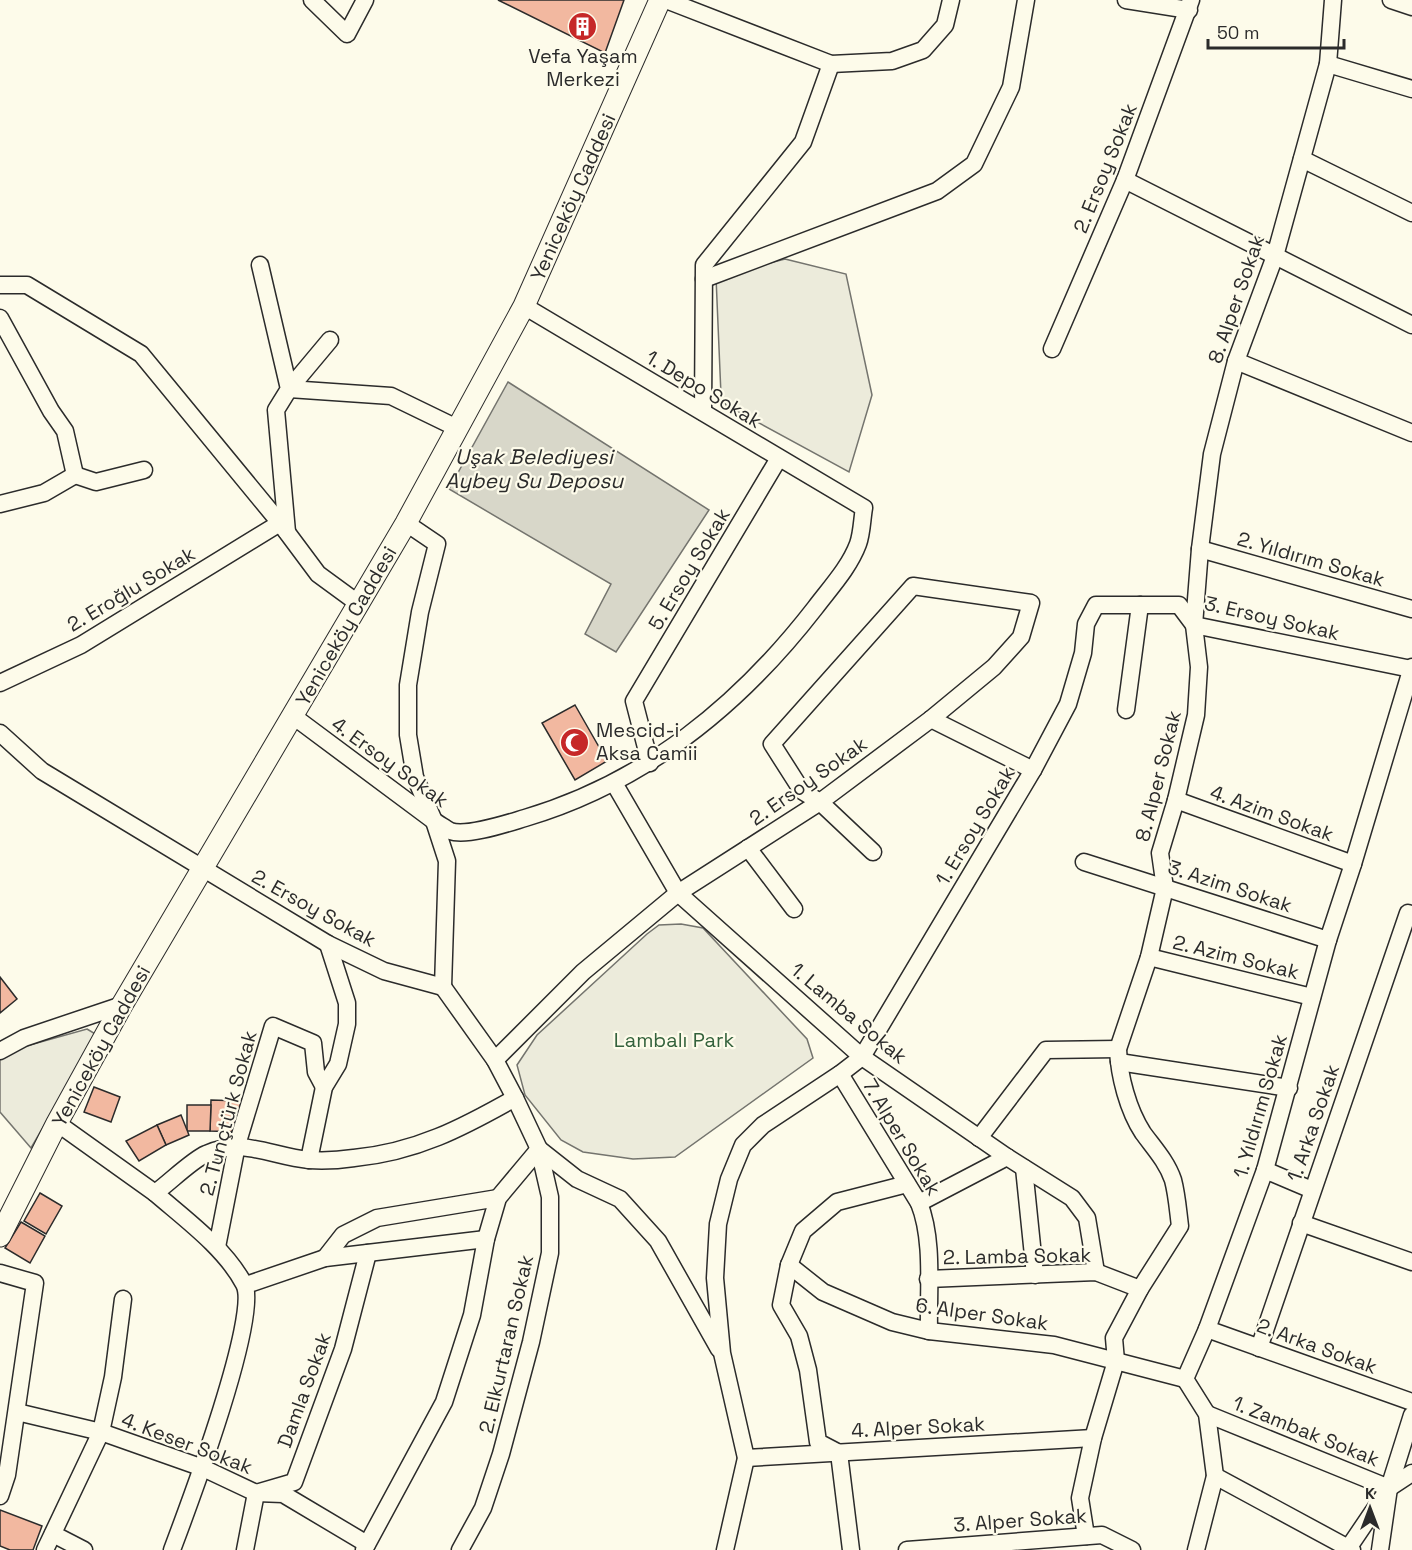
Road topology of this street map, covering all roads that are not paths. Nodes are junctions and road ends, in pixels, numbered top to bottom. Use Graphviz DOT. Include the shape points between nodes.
graph roads {
  1 [pos="312,0"];
  2 [pos="365,0"];
  3 [pos="660,0"];
  4 [pos="666,0"];
  5 [pos="951,0"];
  6 [pos="1026,0"];
  7 [pos="1126,0"];
  8 [pos="1333,0"];
  9 [pos="1391,0"];
  10 [pos="1190,5"];
  11 [pos="1412,7"];
  12 [pos="831,64"];
  13 [pos="1328,64"];
  14 [pos="1412,88"];
  15 [pos="1302,159"];
  16 [pos="1125,180"];
  17 [pos="1412,213"];
  18 [pos="1275,256"];
  19 [pos="260,265"];
  20 [pos="704,279"];
  21 [pos="0,285"];
  22 [pos="524,306"];
  23 [pos="0,318"];
  24 [pos="1412,325"];
  25 [pos="330,340"];
  26 [pos="1052,349"];
  27 [pos="1236,361"];
  28 [pos="289,389"];
  29 [pos="703,412"];
  30 [pos="457,428"];
  31 [pos="1412,433"];
  32 [pos="779,458"];
  33 [pos="144,470"];
  34 [pos="75,476"];
  35 [pos="0,504"];
  36 [pos="864,508"];
  37 [pos="406,523"];
  38 [pos="284,528"];
  39 [pos="1200,549"];
  40 [pos="359,604"];
  41 [pos="1140,604"];
  42 [pos="1096,605"];
  43 [pos="1412,609"];
  44 [pos="1194,626"];
  45 [pos="1412,668"];
  46 [pos="0,683"];
  47 [pos="1126,710"];
  48 [pos="293,716"];
  49 [pos="931,719"];
  50 [pos="0,733"];
  51 [pos="650,763"];
  52 [pos="1033,770"];
  53 [pos="614,783"];
  54 [pos="1176,800"];
  55 [pos="820,802"];
  56 [pos="434,821"];
  57 [pos="748,848"];
  58 [pos="873,852"];
  59 [pos="1084,862"];
  60 [pos="1353,864"];
  61 [pos="203,868"];
  62 [pos="1165,888"];
  63 [pos="678,893"];
  64 [pos="795,909"];
  65 [pos="1410,914"];
  66 [pos="1328,940"];
  67 [pos="328,944"];
  68 [pos="1149,957"];
  69 [pos="443,987"];
  70 [pos="1312,997"];
  71 [pos="122,1005"];
  72 [pos="0,1052"];
  73 [pos="1118,1055"];
  74 [pos="862,1057"];
  75 [pos="495,1060"];
  76 [pos="840,1074"];
  77 [pos="324,1087"];
  78 [pos="1289,1088"];
  79 [pos="515,1098"];
  80 [pos="57,1123"];
  81 [pos="980,1138"];
  82 [pos="237,1145"];
  83 [pos="539,1149"];
  84 [pos="1007,1157"];
  85 [pos="309,1160"];
  86 [pos="1024,1168"];
  87 [pos="1265,1170"];
  88 [pos="907,1184"];
  89 [pos="1312,1190"];
  90 [pos="155,1193"];
  91 [pos="498,1198"];
  92 [pos="919,1203"];
  93 [pos="1301,1223"];
  94 [pos="0,1236"];
  95 [pos="486,1239"];
  96 [pos="217,1247"];
  97 [pos="368,1253"];
  98 [pos="325,1258"];
  99 [pos="1412,1262"];
  100 [pos="789,1264"];
  101 [pos="1096,1272"];
  102 [pos="0,1273"];
  103 [pos="1035,1275"];
  104 [pos="928,1279"];
  105 [pos="246,1286"];
  106 [pos="1140,1289"];
  107 [pos="123,1299"];
  108 [pos="1207,1329"];
  109 [pos="929,1331"];
  110 [pos="1259,1348"];
  111 [pos="722,1353"];
  112 [pos="1116,1361"];
  113 [pos="1185,1379"];
  114 [pos="1412,1402"];
  115 [pos="17,1412"];
  116 [pos="1207,1414"];
  117 [pos="1412,1415"];
  118 [pos="101,1432"];
  119 [pos="1093,1438"];
  120 [pos="839,1453"];
  121 [pos="746,1458"];
  122 [pos="203,1468"];
  123 [pos="1412,1473"];
  124 [pos="1215,1476"];
  125 [pos="1389,1488"];
  126 [pos="256,1493"];
  127 [pos="0,1496"];
  128 [pos="52,1534"];
  129 [pos="1086,1536"];
  130 [pos="366,1547"];
  131 [pos="1349,1549"];
  132 [pos="45,1550"];
  133 [pos="84,1550"];
  134 [pos="172,1550"];
  135 [pos="245,1550"];
  136 [pos="460,1550"];
  137 [pos="725,1550"];
  138 [pos="851,1550"];
  139 [pos="907,1550"];
  140 [pos="1132,1550"];
  141 [pos="1196,1550"];
  142 [pos="1380,1550"];
  1 -- 2 [label="street" via="347,34"];
  3 -- 22 [label="street, Yeniceköy Caddesi"];
  4 -- 12 [label="street"];
  5 -- 12 [label="street" via="945,25 923,50 892,61"];
  6 -- 20 [label="street" via="1011,87 974,164 937,191"];
  7 -- 10 [label="street"];
  8 -- 13 [label="street, 8. Alper Sokak"];
  9 -- 11 [label="street"];
  10 -- 16 [label="street, 2. Ersoy Sokak"];
  12 -- 20 [label="street" via="803,142 704,266"];
  13 -- 14 [label="street"];
  13 -- 15 [label="street, 8. Alper Sokak"];
  15 -- 17 [label="street"];
  15 -- 18 [label="street, 8. Alper Sokak"];
  16 -- 18 [label="street"];
  16 -- 26 [label="street, 2. Ersoy Sokak"];
  18 -- 24 [label="street"];
  18 -- 27 [label="street, 8. Alper Sokak"];
  19 -- 28 [label="street"];
  20 -- 29 [label="street"];
  21 -- 38 [label="street" via="27,285 141,354"];
  22 -- 29 [label="street, 1. Depo Sokak"];
  22 -- 30 [label="street, Yeniceköy Caddesi"];
  23 -- 34 [label="street" via="65,431"];
  25 -- 28 [label="street"];
  27 -- 31 [label="street"];
  27 -- 39 [label="street, 8. Alper Sokak" via="1212,454"];
  28 -- 30 [label="street" via="391,396"];
  28 -- 38 [label="street" via="276,410"];
  29 -- 32 [label="street, 1. Depo Sokak"];
  30 -- 37 [label="street, Yeniceköy Caddesi"];
  32 -- 36 [label="street, 1. Depo Sokak"];
  32 -- 51 [label="street, 5. Ersoy Sokak" via="634,701"];
  33 -- 34 [label="street" via="96,482"];
  34 -- 35 [label="street" via="44,493"];
  36 -- 51 [label="street, 4. Ersoy Sokak" via="858,543 845,569 789,642 720,710"];
  37 -- 40 [label="street, Yeniceköy Caddesi"];
  37 -- 56 [label="street" via="437,544 420,612 408,686 408,735 415,777"];
  38 -- 40 [label="street" via="318,574"];
  38 -- 46 [label="street, 2. Eroğlu Sokak" via="81,645"];
  39 -- 43 [label="street, 2. Yıldırım Sokak"];
  39 -- 44 [label="street, 8. Alper Sokak"];
  40 -- 48 [label="street, Yeniceköy Caddesi"];
  41 -- 42 [label="street, 3. Ersoy Sokak"];
  41 -- 44 [label="street, 3. Ersoy Sokak" via="1179,604"];
  41 -- 47 [label="street"];
  42 -- 52 [label="street, 1. Ersoy Sokak" via="1086,624 1083,653 1068,704"];
  44 -- 45 [label="street, 3. Ersoy Sokak"];
  44 -- 54 [label="street, 8. Alper Sokak" via="1199,667 1196,715"];
  45 -- 60 [label="street, 1. Yıldırım Sokak"];
  48 -- 56 [label="street, 4. Ersoy Sokak"];
  48 -- 61 [label="street, Yeniceköy Caddesi"];
  49 -- 52 [label="street"];
  49 -- 55 [label="street, 2. Ersoy Sokak"];
  49 -- 55 [label="street, 2. Ersoy Sokak" via="994,667 1021,637 1031,603 913,586 772,744 802,791"];
  50 -- 61 [label="street, 2. Ersoy Sokak" via="42,771"];
  51 -- 53 [label="street, 4. Ersoy Sokak"];
  52 -- 74 [label="street, 1. Ersoy Sokak"];
  53 -- 56 [label="street, 4. Ersoy Sokak" via="540,814 486,830 452,832"];
  53 -- 63 [label="street, 1. Lamba Sokak"];
  54 -- 60 [label="street, 4. Azim Sokak"];
  54 -- 62 [label="street, 8. Alper Sokak" via="1160,853"];
  55 -- 57 [label="street, 2. Ersoy Sokak"];
  55 -- 58 [label="street"];
  56 -- 69 [label="street" via="447,861"];
  57 -- 63 [label="street, 2. Ersoy Sokak"];
  57 -- 64 [label="street"];
  59 -- 62 [label="street, 3. Azim Sokak"];
  60 -- 66 [label="street, 1. Yıldırım Sokak"];
  61 -- 67 [label="street, 2. Ersoy Sokak"];
  61 -- 71 [label="street, Yeniceköy Caddesi"];
  62 -- 66 [label="street, 3. Azim Sokak"];
  62 -- 68 [label="street, 8. Alper Sokak"];
  63 -- 74 [label="street, 1. Lamba Sokak"];
  63 -- 75 [label="street, 2. Ersoy Sokak" via="583,972"];
  65 -- 89 [label="street, 1. Arka Sokak"];
  66 -- 70 [label="street, 1. Yıldırım Sokak"];
  67 -- 69 [label="street, 2. Ersoy Sokak" via="384,971"];
  67 -- 77 [label="street" via="346,1003 346,1024 338,1064"];
  68 -- 70 [label="street, 2. Azim Sokak"];
  68 -- 73 [label="street, 8. Alper Sokak"];
  69 -- 75 [label="street, 2. Elkurtaran Sokak"];
  70 -- 78 [label="street, 1. Yıldırım Sokak"];
  71 -- 72 [label="street" via="24,1038"];
  71 -- 80 [label="street, Yeniceköy Caddesi"];
  73 -- 78 [label="street"];
  73 -- 81 [label="street" via="1046,1050"];
  73 -- 106 [label="street" via="1133,1112 1173,1180 1180,1226"];
  74 -- 76 [label="street"];
  74 -- 81 [label="street, 1. Lamba Sokak"];
  75 -- 79 [label="street, 2. Elkurtaran Sokak"];
  76 -- 88 [label="street, 7. Alper Sokak"];
  76 -- 111 [label="street" via="763,1125 743,1145 729,1179 718,1224 715,1278"];
  77 -- 82 [label="street, 2. Tunçtürk Sokak" via="316,1072 313,1043 273,1026"];
  77 -- 85 [label="street"];
  78 -- 87 [label="street, 1. Yıldırım Sokak"];
  79 -- 83 [label="street, 2. Elkurtaran Sokak"];
  79 -- 85 [label="street" via="467,1126 411,1148 390,1154"];
  80 -- 90 [label="street"];
  80 -- 94 [label="street, Yeniceköy Caddesi"];
  81 -- 84 [label="street, 1. Lamba Sokak"];
  82 -- 85 [label="street"];
  82 -- 90 [label="street" via="206,1154"];
  82 -- 96 [label="street, 2. Tunçtürk Sokak"];
  83 -- 91 [label="street"];
  83 -- 111 [label="street" via="577,1179 620,1199 658,1241"];
  83 -- 136 [label="street, 2. Elkurtaran Sokak" via="550,1197 550,1253 501,1454 483,1508"];
  84 -- 86 [label="street, 1. Lamba Sokak"];
  84 -- 92 [label="street"];
  86 -- 101 [label="street, 1. Lamba Sokak" via="1072,1198 1087,1218"];
  86 -- 103 [label="street"];
  87 -- 89 [label="street"];
  87 -- 108 [label="street, 1. Yıldırım Sokak"];
  88 -- 92 [label="street, 7. Alper Sokak"];
  88 -- 100 [label="street" via="837,1202 803,1231"];
  89 -- 93 [label="street, 1. Arka Sokak"];
  90 -- 96 [label="street"];
  91 -- 95 [label="street"];
  91 -- 98 [label="street" via="377,1218 344,1234"];
  92 -- 104 [label="street, 7. Alper Sokak" via="927,1237"];
  93 -- 99 [label="street"];
  93 -- 110 [label="street, 1. Arka Sokak"];
  95 -- 97 [label="street"];
  95 -- 130 [label="street" via="472,1316 444,1401"];
  96 -- 105 [label="street"];
  97 -- 98 [label="street"];
  97 -- 126 [label="street, Damla Sokak" via="343,1349 294,1482"];
  98 -- 105 [label="street"];
  100 -- 109 [label="street, 6. Alper Sokak" via="822,1292 892,1322"];
  100 -- 120 [label="street" via="781,1305 798,1336 808,1370 818,1442"];
  101 -- 103 [label="street, 2. Lamba Sokak"];
  101 -- 106 [label="street, 2. Lamba Sokak"];
  102 -- 115 [label="street" via="35,1283"];
  103 -- 104 [label="street, 2. Lamba Sokak"];
  104 -- 109 [label="street, 7. Alper Sokak"];
  105 -- 122 [label="street" via="247,1311"];
  106 -- 112 [label="street" via="1114,1338"];
  107 -- 118 [label="street"];
  108 -- 110 [label="street, 2. Arka Sokak"];
  108 -- 113 [label="street, 1. Yıldırım Sokak"];
  109 -- 112 [label="street, 6. Alper Sokak" via="1054,1346"];
  110 -- 114 [label="street, 2. Arka Sokak"];
  111 -- 121 [label="street"];
  112 -- 113 [label="street, 6. Alper Sokak"];
  112 -- 119 [label="street"];
  113 -- 116 [label="street"];
  115 -- 118 [label="street, 4. Keser Sokak"];
  115 -- 127 [label="street"];
  116 -- 124 [label="street"];
  116 -- 125 [label="street, 1. Zambak Sokak"];
  117 -- 125 [label="street"];
  118 -- 122 [label="street, 4. Keser Sokak"];
  118 -- 128 [label="street"];
  119 -- 120 [label="street, 4. Alper Sokak"];
  119 -- 129 [label="street" via="1080,1498"];
  120 -- 121 [label="street, 4. Alper Sokak"];
  120 -- 138 [label="street"];
  121 -- 137 [label="street"];
  122 -- 126 [label="street, 4. Keser Sokak"];
  122 -- 134 [label="street"];
  123 -- 125 [label="street"];
  124 -- 131 [label="street"];
  124 -- 141 [label="street"];
  125 -- 131 [label="street"];
  125 -- 142 [label="street"];
  126 -- 130 [label="street, 4. Keser Sokak" via="283,1494"];
  126 -- 135 [label="street"];
  128 -- 132 [label="street"];
  128 -- 133 [label="street"];
  129 -- 139 [label="street, 3. Alper Sokak"];
  129 -- 140 [label="street, 3. Alper Sokak" via="1102,1535"];
}
